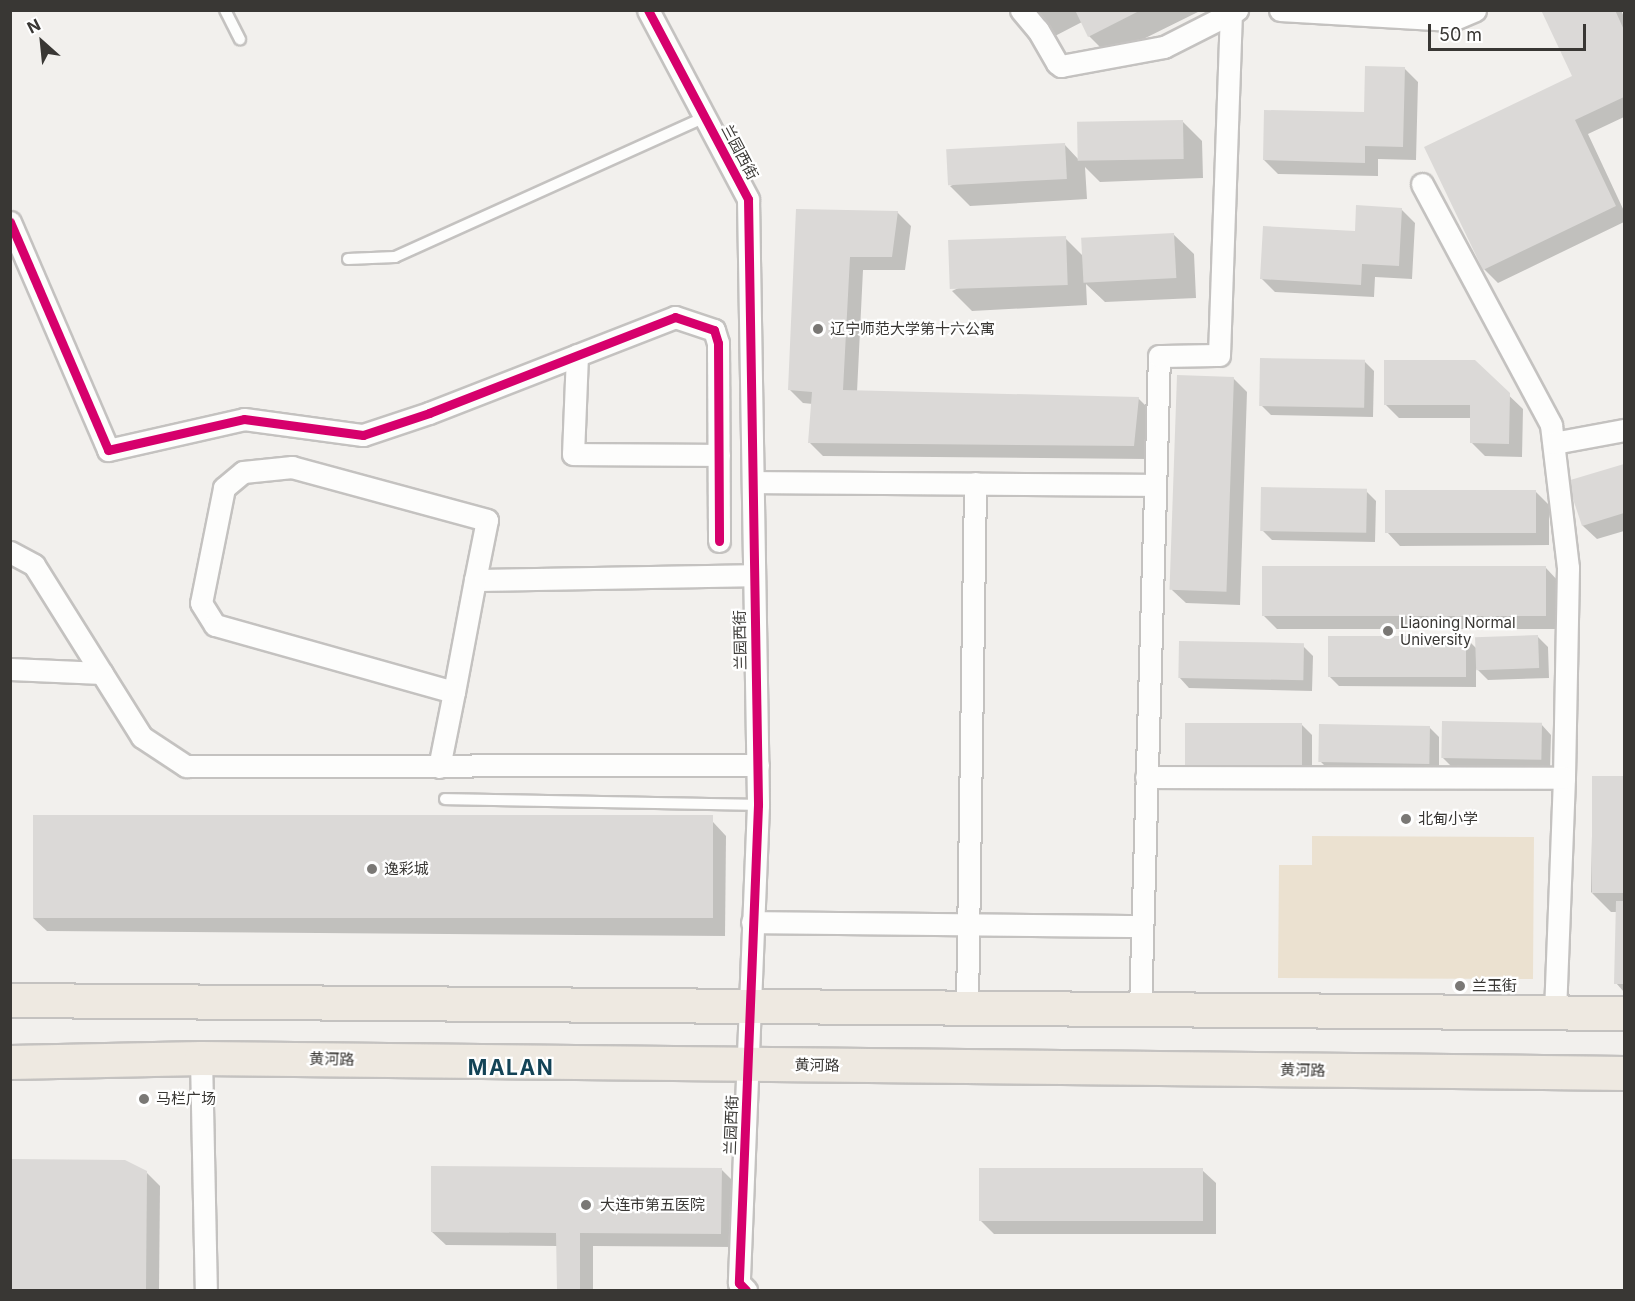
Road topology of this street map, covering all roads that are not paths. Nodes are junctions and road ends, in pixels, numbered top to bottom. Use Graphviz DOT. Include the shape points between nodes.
graph roads {
  1 [pos="225,10"];
  2 [pos="648,10"];
  3 [pos="1021,10"];
  4 [pos="1280,10"];
  5 [pos="1475,10"];
  6 [pos="1234,12"];
  7 [pos="240,39"];
  8 [pos="705,117"];
  9 [pos="1422,184"];
  10 [pos="10,222"];
  11 [pos="348,259"];
  12 [pos="577,355"];
  13 [pos="1624,430"];
  14 [pos="1554,443"];
  15 [pos="719,455"];
  16 [pos="753,482"];
  17 [pos="975,483"];
  18 [pos="1155,485"];
  19 [pos="719,542"];
  20 [pos="10,552"];
  21 [pos="754,574"];
  22 [pos="476,580"];
  23 [pos="10,669"];
  24 [pos="102,673"];
  25 [pos="454,692"];
  26 [pos="758,765"];
  27 [pos="439,767"];
  28 [pos="1146,777"];
  29 [pos="1564,778"];
  30 [pos="446,799"];
  31 [pos="758,805"];
  32 [pos="752,922"];
  33 [pos="967,924"];
  34 [pos="1142,926"];
  35 [pos="10,1000"];
  36 [pos="751,1005"];
  37 [pos="967,1006"];
  38 [pos="1140,1010"];
  39 [pos="1555,1012"];
  40 [pos="1624,1012"];
  41 [pos="201,1058"];
  42 [pos="10,1062"];
  43 [pos="748,1064"];
  44 [pos="1624,1073"];
  45 [pos="206,1290"];
  46 [pos="746,1290"];
  1 -- 7 [label="lane"];
  2 -- 8 [label="street, 兰园西街"];
  3 -- 6 [label="street" via="1061,66 1164,46"];
  4 -- 5 [label="street" via="1452,20"];
  6 -- 18 [label="street" via="1219,355 1159,356"];
  8 -- 11 [label="lane" via="395,257"];
  8 -- 16 [label="street, 兰园西街" via="748,199"];
  9 -- 14 [label="street" via="1551,425"];
  10 -- 12 [label="street" via="108,450 244,419 363,435"];
  12 -- 15 [label="street" via="573,454"];
  12 -- 15 [label="street" via="675,317 714,330 718,343"];
  13 -- 14 [label="street"];
  14 -- 29 [label="street" via="1568,568"];
  15 -- 19 [label="street"];
  16 -- 17 [label="street"];
  16 -- 21 [label="street, 兰园西街"];
  17 -- 18 [label="street"];
  17 -- 33 [label="street"];
  18 -- 28 [label="street"];
  20 -- 24 [label="street" via="34,565"];
  21 -- 22 [label="street"];
  21 -- 26 [label="street, 兰园西街"];
  22 -- 25 [label="street"];
  22 -- 25 [label="street" via="487,520 292,467 243,472 224,488 201,603 215,625"];
  23 -- 24 [label="street"];
  24 -- 27 [label="street" via="142,737 186,766"];
  25 -- 27 [label="street"];
  26 -- 27 [label="street"];
  26 -- 31 [label="street, 兰园西街"];
  28 -- 29 [label="street"];
  28 -- 34 [label="street"];
  29 -- 39 [label="street"];
  30 -- 31 [label="lane"];
  31 -- 32 [label="street, 兰园西街"];
  32 -- 33 [label="street"];
  32 -- 36 [label="street, 兰园西街"];
  33 -- 34 [label="street"];
  33 -- 37 [label="street"];
  34 -- 38 [label="street"];
  35 -- 36 [label="main road"];
  36 -- 37 [label="main road"];
  36 -- 43 [label="street, 兰园西街"];
  37 -- 38 [label="main road"];
  38 -- 39 [label="main road"];
  39 -- 40 [label="main road"];
  41 -- 42 [label="main road, 黄河路"];
  41 -- 43 [label="main road, 黄河路"];
  41 -- 45 [label="street"];
  43 -- 44 [label="main road, 黄河路"];
  43 -- 46 [label="street, 兰园西街" via="739,1283"];
}
